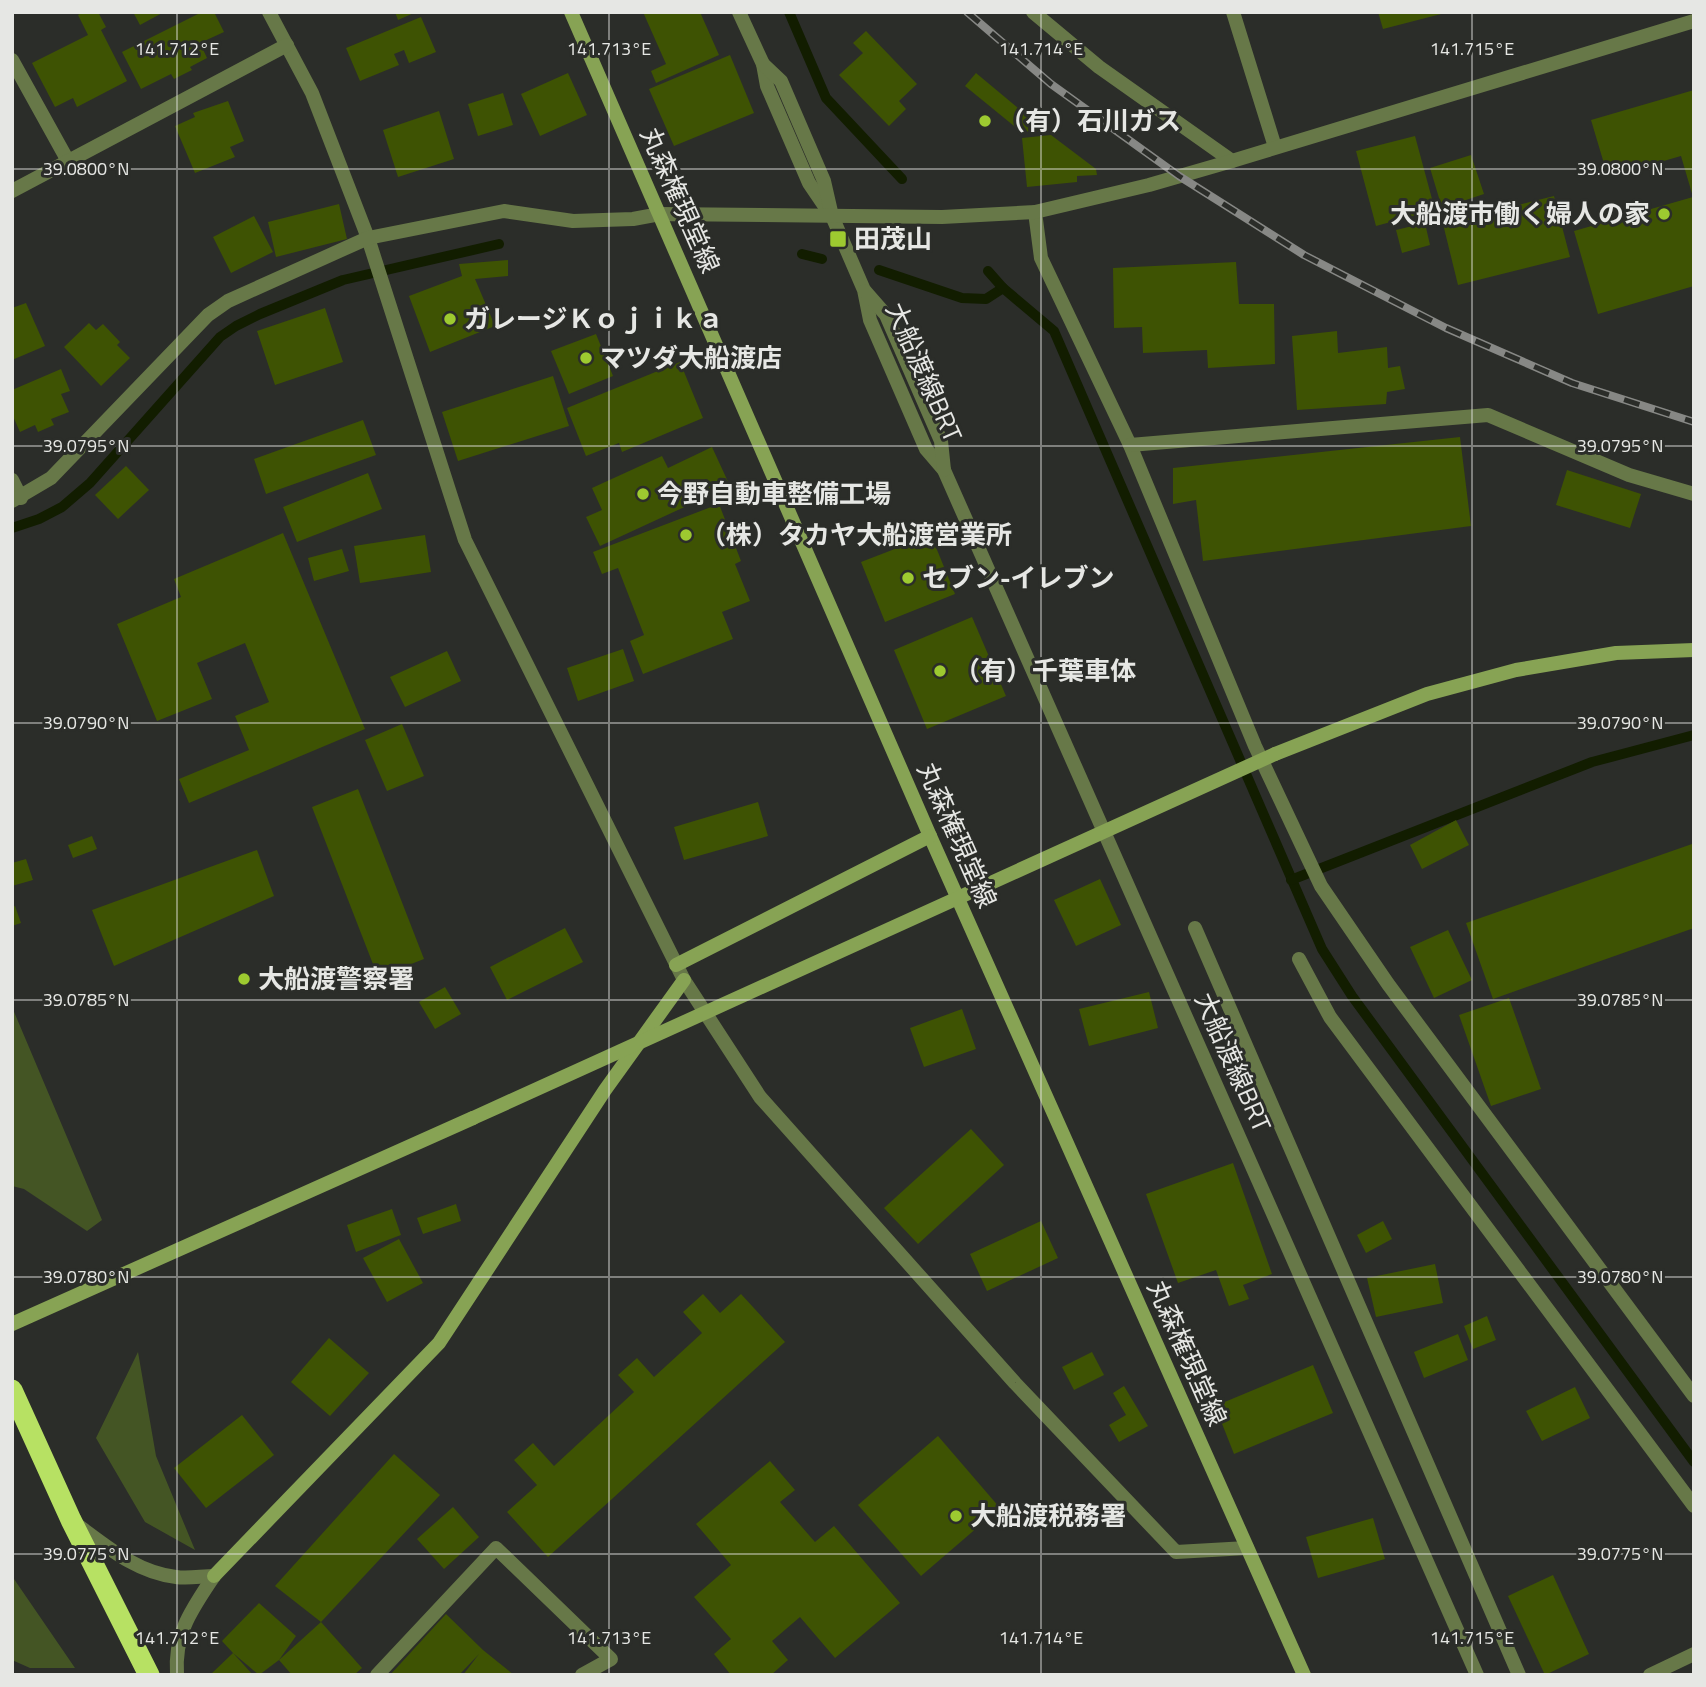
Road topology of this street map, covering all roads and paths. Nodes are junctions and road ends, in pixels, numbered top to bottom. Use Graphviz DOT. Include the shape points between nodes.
graph roads {
  1 [pos="269,12"];
  2 [pos="570,12"];
  3 [pos="740,12"];
  4 [pos="1034,12"];
  5 [pos="1233,12"];
  6 [pos="1694,21"];
  7 [pos="287,46"];
  8 [pos="12,61"];
  9 [pos="1275,147"];
  10 [pos="68,161"];
  11 [pos="1232,161"];
  12 [pos="12,191"];
  13 [pos="1035,212"];
  14 [pos="660,214"];
  15 [pos="832,216"];
  16 [pos="368,238"];
  17 [pos="1129,445"];
  18 [pos="12,480"];
  19 [pos="1694,494"];
  20 [pos="17,500"];
  21 [pos="1694,650"];
  22 [pos="930,836"];
  23 [pos="1195,928"];
  24 [pos="1299,959"];
  25 [pos="676,965"];
  26 [pos="684,980"];
  27 [pos="12,1324"];
  28 [pos="12,1390"];
  29 [pos="1694,1396"];
  30 [pos="1694,1506"];
  31 [pos="71,1520"];
  32 [pos="1247,1548"];
  33 [pos="214,1576"];
  34 [pos="1694,1654"];
  35 [pos="149,1675"];
  36 [pos="177,1675"];
  37 [pos="377,1675"];
  38 [pos="582,1675"];
  39 [pos="1304,1675"];
  40 [pos="1477,1675"];
  41 [pos="1519,1675"];
  42 [pos="1650,1675"];
  1 -- 7 [label="street"];
  2 -- 14 [label="street, 丸森権現堂線"];
  3 -- 15 [label="street, 大船渡線BRT" via="809,183"];
  4 -- 11 [label="street" via="1099,67"];
  5 -- 9 [label="street"];
  6 -- 9 [label="street"];
  7 -- 10 [label="street"];
  7 -- 16 [label="street" via="312,93"];
  8 -- 10 [label="street"];
  9 -- 11 [label="street"];
  10 -- 12 [label="street"];
  11 -- 13 [label="street"];
  13 -- 15 [label="street"];
  13 -- 17 [label="street" via="1041,258"];
  14 -- 15 [label="street"];
  14 -- 16 [label="street" via="573,221 503,211"];
  14 -- 22 [label="street, 丸森権現堂線"];
  15 -- 40 [label="street, 大船渡線BRT" via="864,290 870,320 926,449 944,470"];
  16 -- 20 [label="street" via="229,301 208,315 51,478"];
  16 -- 25 [label="street" via="465,540"];
  17 -- 19 [label="street" via="1488,415 1629,475"];
  17 -- 29 [label="street" via="1255,746 1321,886 1388,984"];
  18 -- 20 [label="street"];
  21 -- 27 [label="street, bridge" via="1616,653 1516,670 1427,694 1275,754"];
  22 -- 25 [label="street"];
  22 -- 32 [label="street, 丸森権現堂線"];
  23 -- 41 [label="street"];
  24 -- 30 [label="street" via="1330,1017"];
  25 -- 26 [label="street"];
  26 -- 32 [label="street" via="760,1097 1015,1383 1176,1552"];
  26 -- 33 [label="street" via="604,1090 439,1343"];
  28 -- 31 [label="highway"];
  31 -- 33 [label="street" via="121,1558 148,1570 176,1578"];
  31 -- 35 [label="highway"];
  32 -- 39 [label="street, 丸森権現堂線"];
  33 -- 36 [label="street" via="184,1621"];
  34 -- 42 [label="street"];
  37 -- 38 [label="street" via="496,1548 611,1659"];
}
